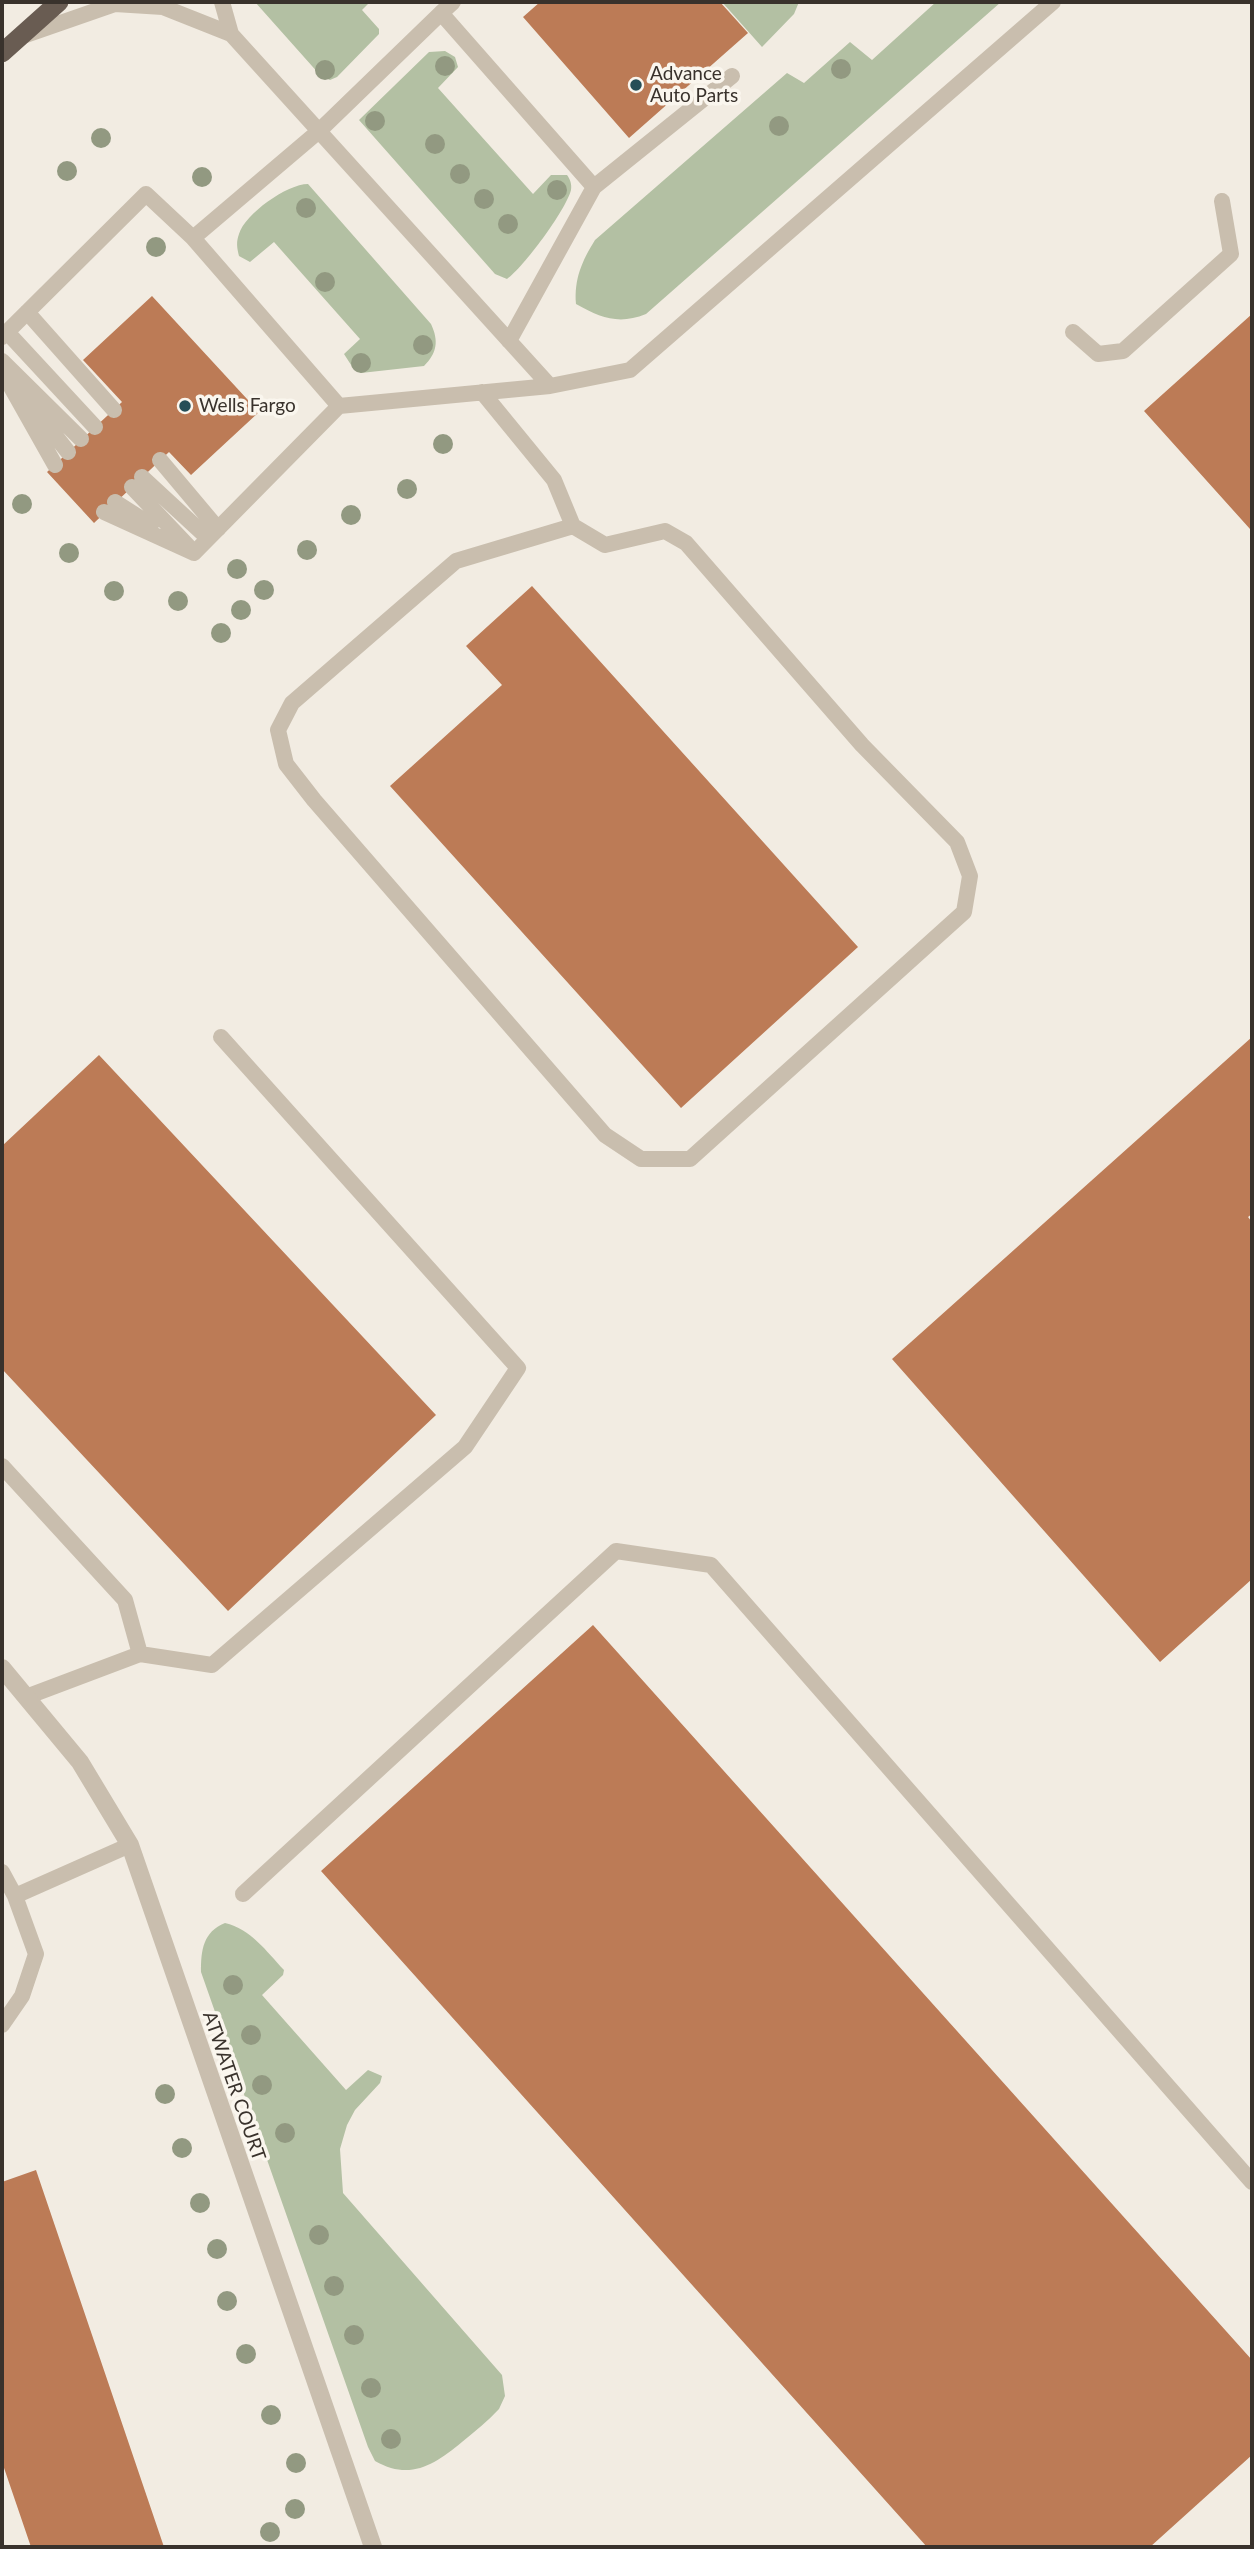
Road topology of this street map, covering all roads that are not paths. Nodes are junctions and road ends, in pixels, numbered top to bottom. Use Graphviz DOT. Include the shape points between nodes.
graph roads {
  1 [pos="59,2"];
  2 [pos="222,2"];
  3 [pos="1053,2"];
  4 [pos="447,7"];
  5 [pos="231,34"];
  6 [pos="19,37"];
  7 [pos="2,53"];
  8 [pos="732,76"];
  9 [pos="319,131"];
  10 [pos="594,187"];
  11 [pos="1222,201"];
  12 [pos="193,238"];
  13 [pos="27,312"];
  14 [pos="1073,332"];
  15 [pos="4,334"];
  16 [pos="509,341"];
  17 [pos="2,363"];
  18 [pos="2,371"];
  19 [pos="550,386"];
  20 [pos="482,392"];
  21 [pos="339,406"];
  22 [pos="114,410"];
  23 [pos="95,427"];
  24 [pos="82,439"];
  25 [pos="68,452"];
  26 [pos="160,460"];
  27 [pos="55,465"];
  28 [pos="110,507"];
  29 [pos="573,526"];
  30 [pos="213,534"];
  31 [pos="194,553"];
  32 [pos="221,1037"];
  33 [pos="2,1466"];
  34 [pos="140,1654"];
  35 [pos="2,1668"];
  36 [pos="26,1697"];
  37 [pos="130,1845"];
  38 [pos="2,1872"];
  39 [pos="243,1894"];
  40 [pos="15,1896"];
  41 [pos="2,2025"];
  42 [pos="1252,2182"];
  43 [pos="373,2547"];
  1 -- 6 [label="highway"];
  2 -- 5 [label="lane"];
  3 -- 19 [label="lane" via="630,370"];
  4 -- 9 [label="lane"];
  4 -- 10 [label="lane"];
  5 -- 6 [label="lane" via="163,6 115,4"];
  5 -- 9 [label="lane"];
  6 -- 7 [label="highway"];
  8 -- 10 [label="lane"];
  9 -- 12 [label="lane"];
  9 -- 16 [label="lane"];
  10 -- 16 [label="lane"];
  11 -- 14 [label="lane" via="1231,254 1123,351 1098,354"];
  12 -- 13 [label="lane" via="146,194"];
  12 -- 21 [label="lane"];
  13 -- 15 [label="lane"];
  13 -- 22 [label="lane"];
  15 -- 23 [label="lane"];
  16 -- 19 [label="lane"];
  17 -- 24 [label="lane"];
  17 -- 25 [label="lane"];
  18 -- 27 [label="lane"];
  19 -- 20 [label="lane"];
  20 -- 21 [label="lane"];
  20 -- 29 [label="lane" via="554,480"];
  21 -- 30 [label="lane"];
  26 -- 30 [label="lane"];
  28 -- 31 [label="lane"];
  29 -- 29 [label="lane" via="604,545 665,531 686,543 862,745 957,842 970,876 964,912 690,1159 641,1159 605,1135 314,800 286,764 278,730 292,703 456,561"];
  30 -- 31 [label="lane"];
  30 -- 31 [label="lane" via="137,482"];
  32 -- 34 [label="lane" via="518,1367 465,1447 212,1665"];
  33 -- 34 [label="lane" via="125,1601"];
  34 -- 36 [label="lane"];
  35 -- 36 [label="street, ATWATER COURT"];
  36 -- 37 [label="street, ATWATER COURT" via="80,1762"];
  37 -- 40 [label="lane"];
  37 -- 43 [label="street, ATWATER COURT"];
  38 -- 40 [label="lane"];
  39 -- 42 [label="lane" via="616,1552 711,1565"];
  40 -- 41 [label="lane" via="36,1954 22,1996"];
}
